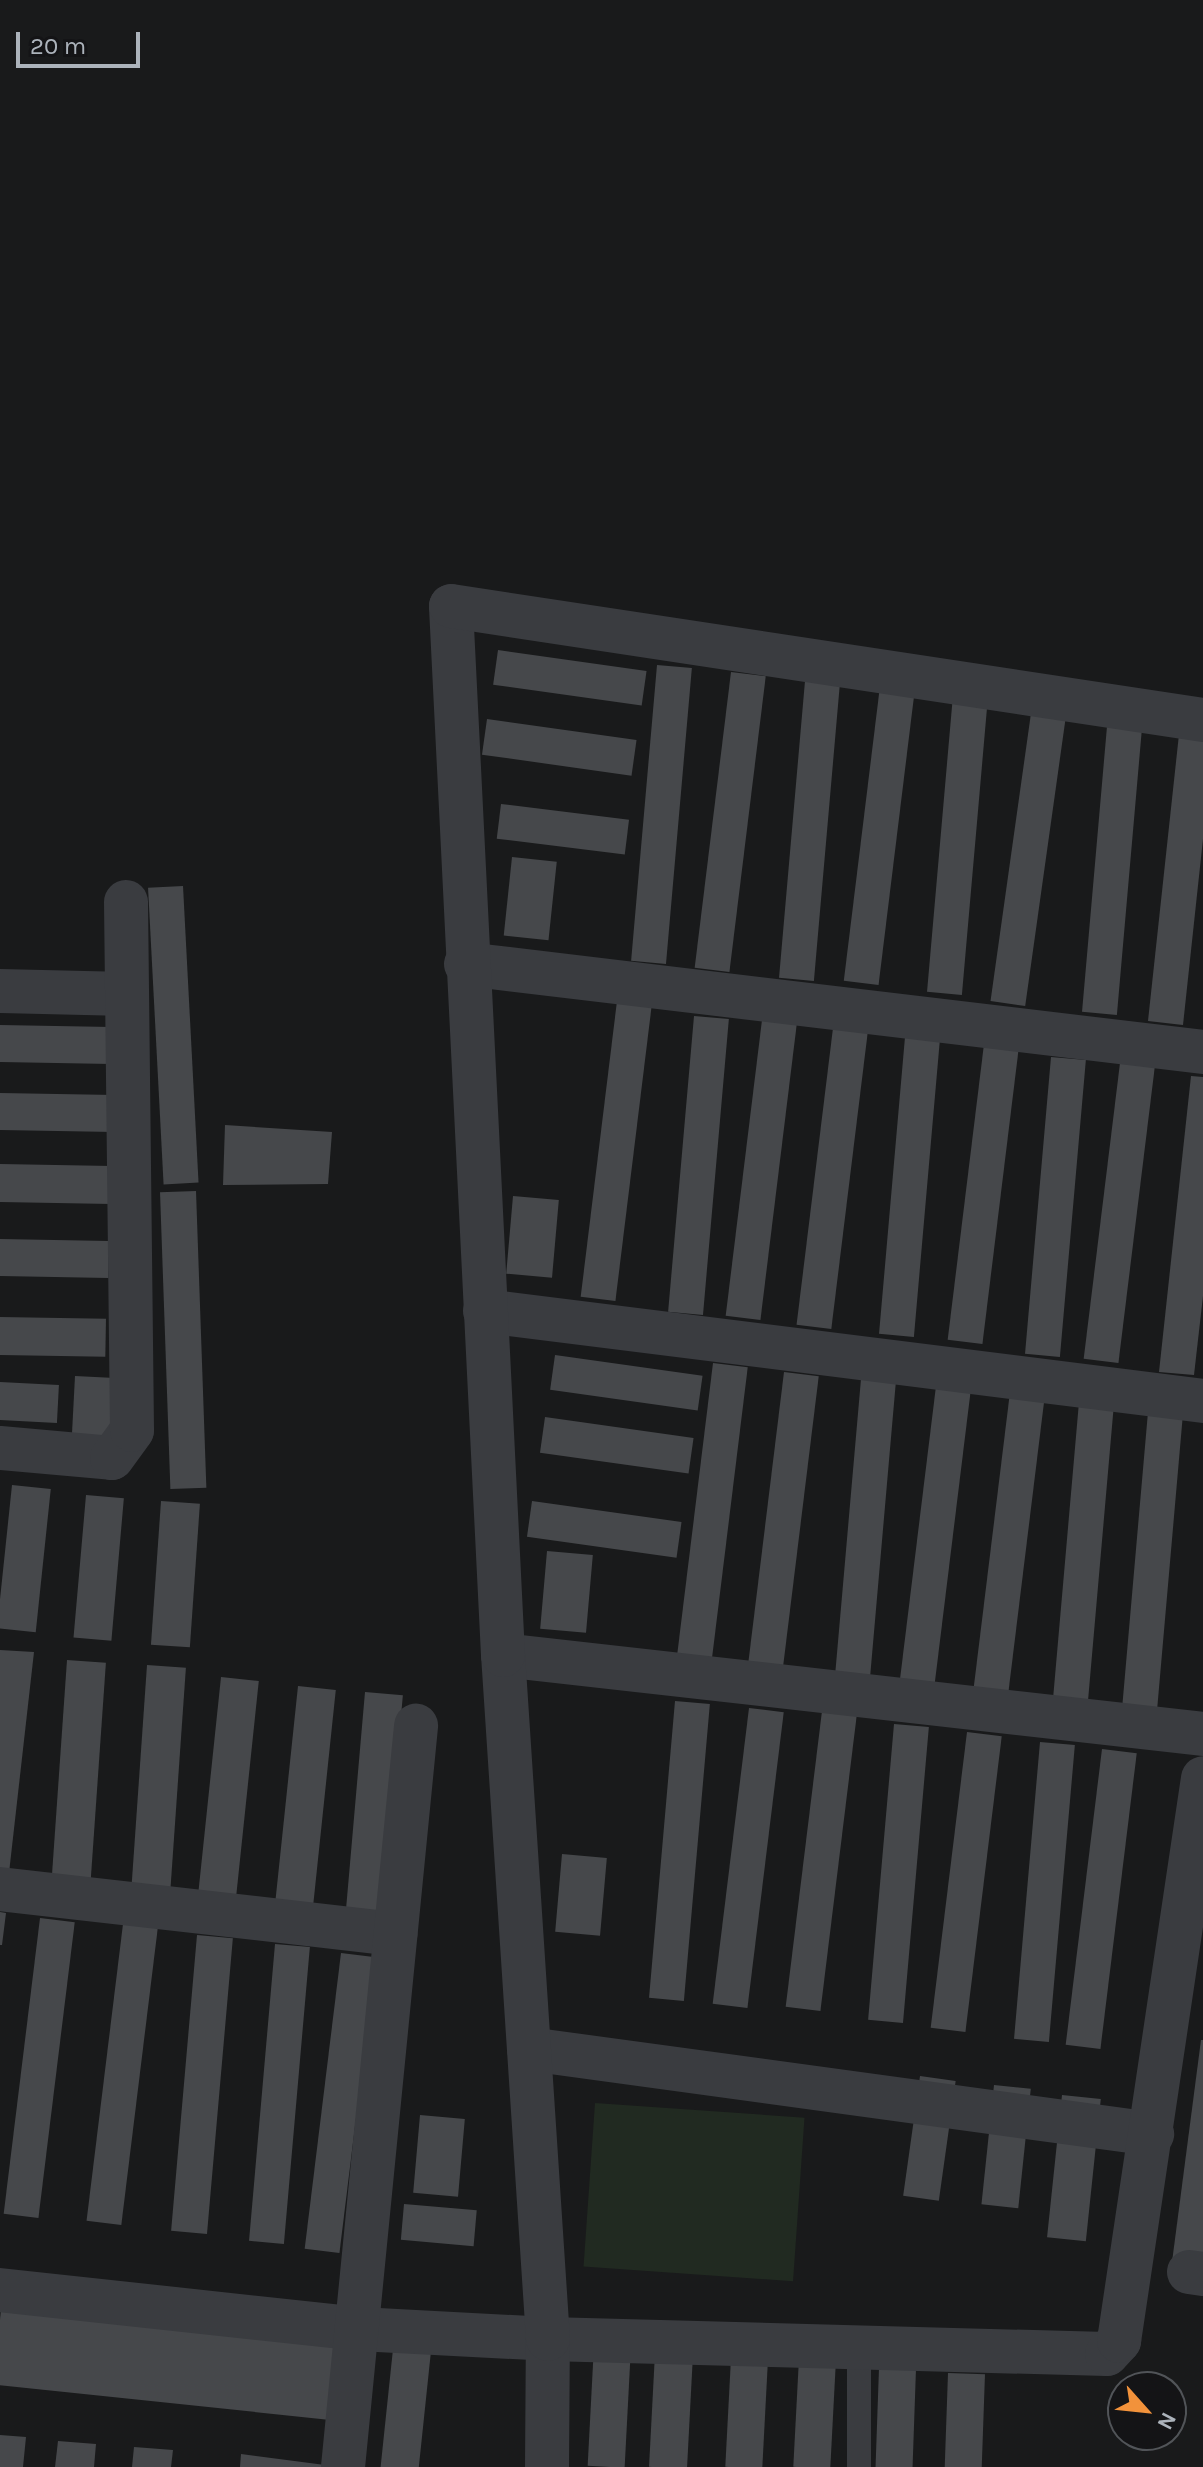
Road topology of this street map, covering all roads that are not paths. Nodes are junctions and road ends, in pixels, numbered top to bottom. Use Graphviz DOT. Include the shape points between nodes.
graph roads {
  1 [pos="1203,720"];
  2 [pos="126,902"];
  3 [pos="466,964"];
  4 [pos="0,991"];
  5 [pos="127,994"];
  6 [pos="1203,1052"];
  7 [pos="485,1311"];
  8 [pos="1203,1401"];
  9 [pos="0,1448"];
  10 [pos="503,1655"];
  11 [pos="416,1726"];
  12 [pos="1203,1734"];
  13 [pos="1203,1778"];
  14 [pos="0,1889"];
  15 [pos="395,1934"];
  16 [pos="529,2049"];
  17 [pos="1152,2134"];
  18 [pos="0,2290"];
  19 [pos="359,2329"];
  20 [pos="548,2339"];
  21 [pos="859,2347"];
  22 [pos="343,2467"];
  23 [pos="547,2467"];
  24 [pos="859,2467"];
  1 -- 3 [label="street" via="451,606"];
  2 -- 5 [label="street"];
  3 -- 6 [label="street"];
  3 -- 7 [label="street"];
  4 -- 5 [label="street"];
  5 -- 9 [label="street" via="132,1430 112,1458"];
  7 -- 8 [label="street"];
  7 -- 10 [label="street"];
  10 -- 12 [label="street"];
  10 -- 16 [label="street"];
  11 -- 15 [label="street"];
  13 -- 17 [label="street"];
  14 -- 15 [label="street"];
  15 -- 19 [label="street"];
  16 -- 17 [label="street"];
  16 -- 20 [label="street"];
  17 -- 21 [label="street" via="1119,2341 1107,2354"];
  18 -- 19 [label="street"];
  19 -- 20 [label="street"];
  19 -- 22 [label="street"];
  20 -- 21 [label="street"];
  20 -- 23 [label="street"];
  21 -- 24 [label="lane"];
}
